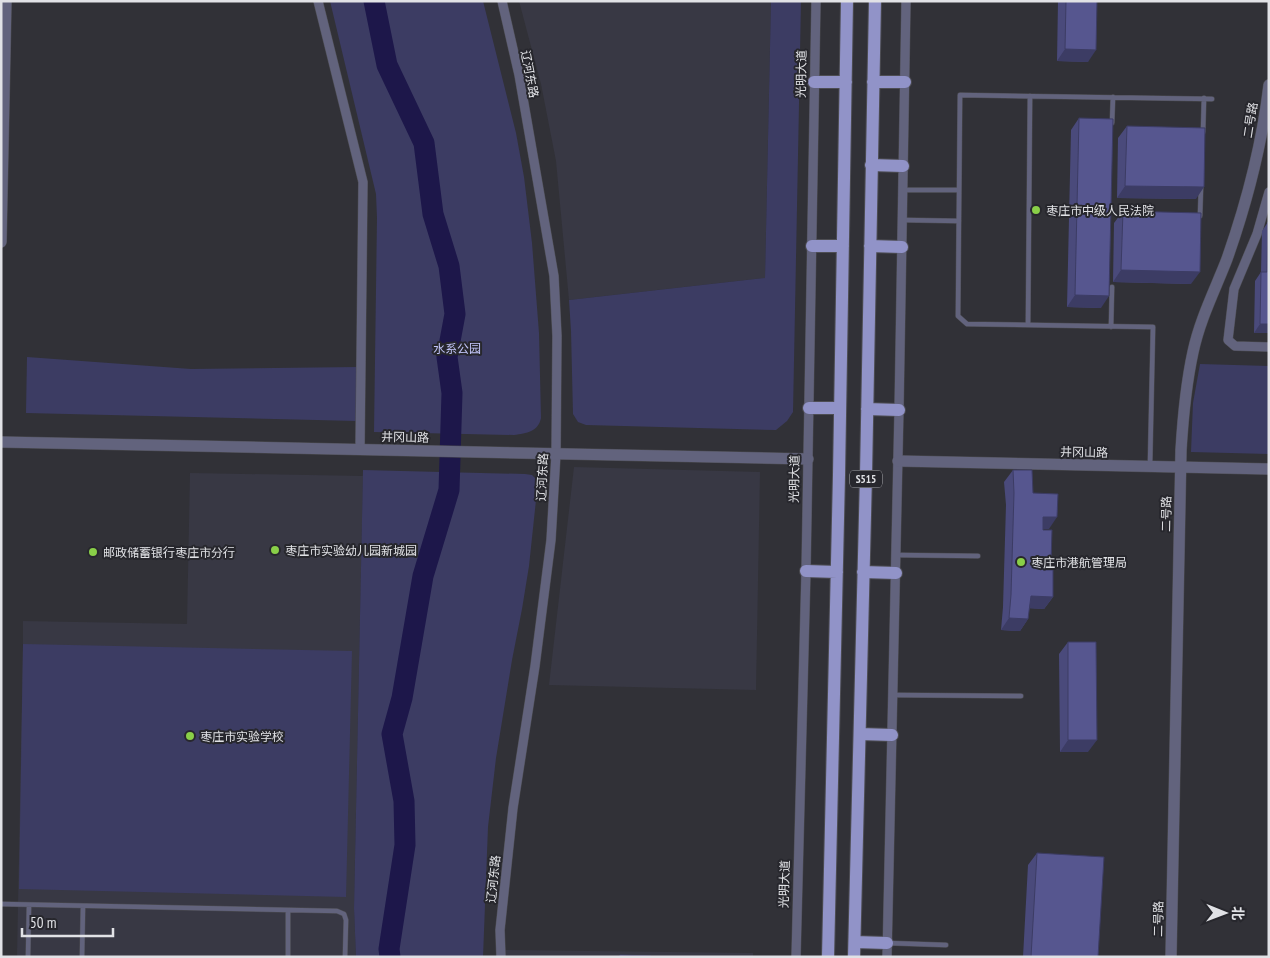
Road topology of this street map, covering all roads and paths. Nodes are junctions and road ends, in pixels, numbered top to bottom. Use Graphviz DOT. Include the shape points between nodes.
graph roads {
  1 [pos="6,1"];
  2 [pos="318,1"];
  3 [pos="502,1"];
  4 [pos="816,1"];
  5 [pos="847,1"];
  6 [pos="875,1"];
  7 [pos="906,1"];
  8 [pos="4,19"];
  9 [pos="3,77"];
  10 [pos="814,82"];
  11 [pos="846,82"];
  12 [pos="873,82"];
  13 [pos="905,82"];
  14 [pos="1269,85"];
  15 [pos="1030,96"];
  16 [pos="1112,97"];
  17 [pos="1204,98"];
  18 [pos="1212,99"];
  19 [pos="1112,126"];
  20 [pos="1203,138"];
  21 [pos="871,165"];
  22 [pos="903,166"];
  23 [pos="1201,177"];
  24 [pos="903,190"];
  25 [pos="959,190"];
  26 [pos="1269,192"];
  27 [pos="1200,216"];
  28 [pos="1265,217"];
  29 [pos="902,220"];
  30 [pos="959,221"];
  31 [pos="1,242"];
  32 [pos="812,246"];
  33 [pos="843,246"];
  34 [pos="870,246"];
  35 [pos="902,246"];
  36 [pos="1112,287"];
  37 [pos="1028,325"];
  38 [pos="1111,327"];
  39 [pos="1269,347"];
  40 [pos="809,408"];
  41 [pos="840,408"];
  42 [pos="867,409"];
  43 [pos="899,410"];
  44 [pos="1,442"];
  45 [pos="360,450"];
  46 [pos="556,454"];
  47 [pos="808,459"];
  48 [pos="898,461"];
  49 [pos="1150,467"];
  50 [pos="1180,468"];
  51 [pos="1269,470"];
  52 [pos="896,555"];
  53 [pos="978,556"];
  54 [pos="806,571"];
  55 [pos="837,572"];
  56 [pos="863,572"];
  57 [pos="896,573"];
  58 [pos="893,695"];
  59 [pos="1022,696"];
  60 [pos="860,734"];
  61 [pos="892,735"];
  62 [pos="1,904"];
  63 [pos="28,905"];
  64 [pos="83,906"];
  65 [pos="288,910"];
  66 [pos="855,942"];
  67 [pos="887,943"];
  68 [pos="946,944"];
  69 [pos="28,957"];
  70 [pos="82,957"];
  71 [pos="288,957"];
  72 [pos="345,957"];
  73 [pos="501,957"];
  74 [pos="796,957"];
  75 [pos="828,957"];
  76 [pos="854,957"];
  77 [pos="887,957"];
  78 [pos="1171,957"];
  1 -- 8 [label="street"];
  2 -- 45 [label="street" via="363,182"];
  3 -- 46 [label="street, 辽河东路" via="554,276"];
  4 -- 10 [label="street, 光明大道"];
  5 -- 11 [label="main road, S515"];
  6 -- 12 [label="main road, S515"];
  7 -- 13 [label="street, S515"];
  8 -- 9 [label="street"];
  9 -- 31 [label="street"];
  10 -- 11 [label="main road"];
  10 -- 32 [label="street, 光明大道"];
  11 -- 33 [label="main road, S515"];
  12 -- 13 [label="main road"];
  12 -- 21 [label="main road, S515"];
  13 -- 22 [label="street, S515"];
  14 -- 50 [label="street, 二号路" via="1256,164 1242,216 1193,350 1184,404"];
  15 -- 16 [label="lane"];
  15 -- 25 [label="lane" via="960,95"];
  15 -- 37 [label="lane"];
  16 -- 17 [label="lane"];
  16 -- 19 [label="lane"];
  17 -- 18 [label="lane"];
  17 -- 20 [label="lane"];
  21 -- 22 [label="main road"];
  21 -- 34 [label="main road, S515"];
  22 -- 24 [label="street, S515"];
  23 -- 27 [label="lane"];
  24 -- 25 [label="lane"];
  24 -- 29 [label="street, S515"];
  25 -- 30 [label="lane"];
  26 -- 28 [label="street"];
  28 -- 39 [label="street" via="1234,289 1228,340 1236,346"];
  29 -- 30 [label="lane"];
  29 -- 35 [label="street, S515"];
  30 -- 37 [label="lane" via="958,316 967,324"];
  32 -- 33 [label="main road"];
  32 -- 40 [label="street, 光明大道"];
  33 -- 41 [label="main road, S515"];
  34 -- 35 [label="main road"];
  34 -- 42 [label="main road, S515"];
  35 -- 43 [label="street, S515"];
  36 -- 38 [label="lane"];
  37 -- 38 [label="lane"];
  38 -- 49 [label="lane" via="1153,327"];
  40 -- 41 [label="main road"];
  40 -- 47 [label="street, 光明大道"];
  41 -- 55 [label="main road, S515"];
  42 -- 43 [label="main road"];
  42 -- 56 [label="main road, S515"];
  43 -- 48 [label="street, S515"];
  44 -- 45 [label="street, 井冈山路"];
  45 -- 46 [label="street, 井冈山路"];
  46 -- 47 [label="street, 井冈山路"];
  46 -- 73 [label="street, 辽河东路" via="551,540 513,808 500,930"];
  47 -- 54 [label="street, 光明大道"];
  48 -- 49 [label="street, 井冈山路"];
  48 -- 52 [label="street, S515"];
  49 -- 50 [label="street, 井冈山路"];
  50 -- 51 [label="street, 井冈山路"];
  50 -- 78 [label="street, 二号路"];
  52 -- 53 [label="lane"];
  52 -- 57 [label="street, S515"];
  54 -- 55 [label="main road"];
  54 -- 74 [label="street, 光明大道"];
  55 -- 75 [label="main road, S515"];
  56 -- 57 [label="main road"];
  56 -- 60 [label="main road, S515"];
  57 -- 58 [label="street, S515"];
  58 -- 59 [label="lane"];
  58 -- 61 [label="street, S515"];
  60 -- 61 [label="main road"];
  60 -- 66 [label="main road, S515"];
  61 -- 67 [label="street, S515"];
  62 -- 63 [label="lane"];
  63 -- 64 [label="lane"];
  63 -- 69 [label="lane"];
  64 -- 65 [label="lane"];
  64 -- 70 [label="lane"];
  65 -- 71 [label="lane"];
  65 -- 72 [label="lane" via="344,914"];
  66 -- 67 [label="main road"];
  66 -- 76 [label="main road, S515"];
  67 -- 68 [label="lane"];
  67 -- 77 [label="street, S515"];
}
